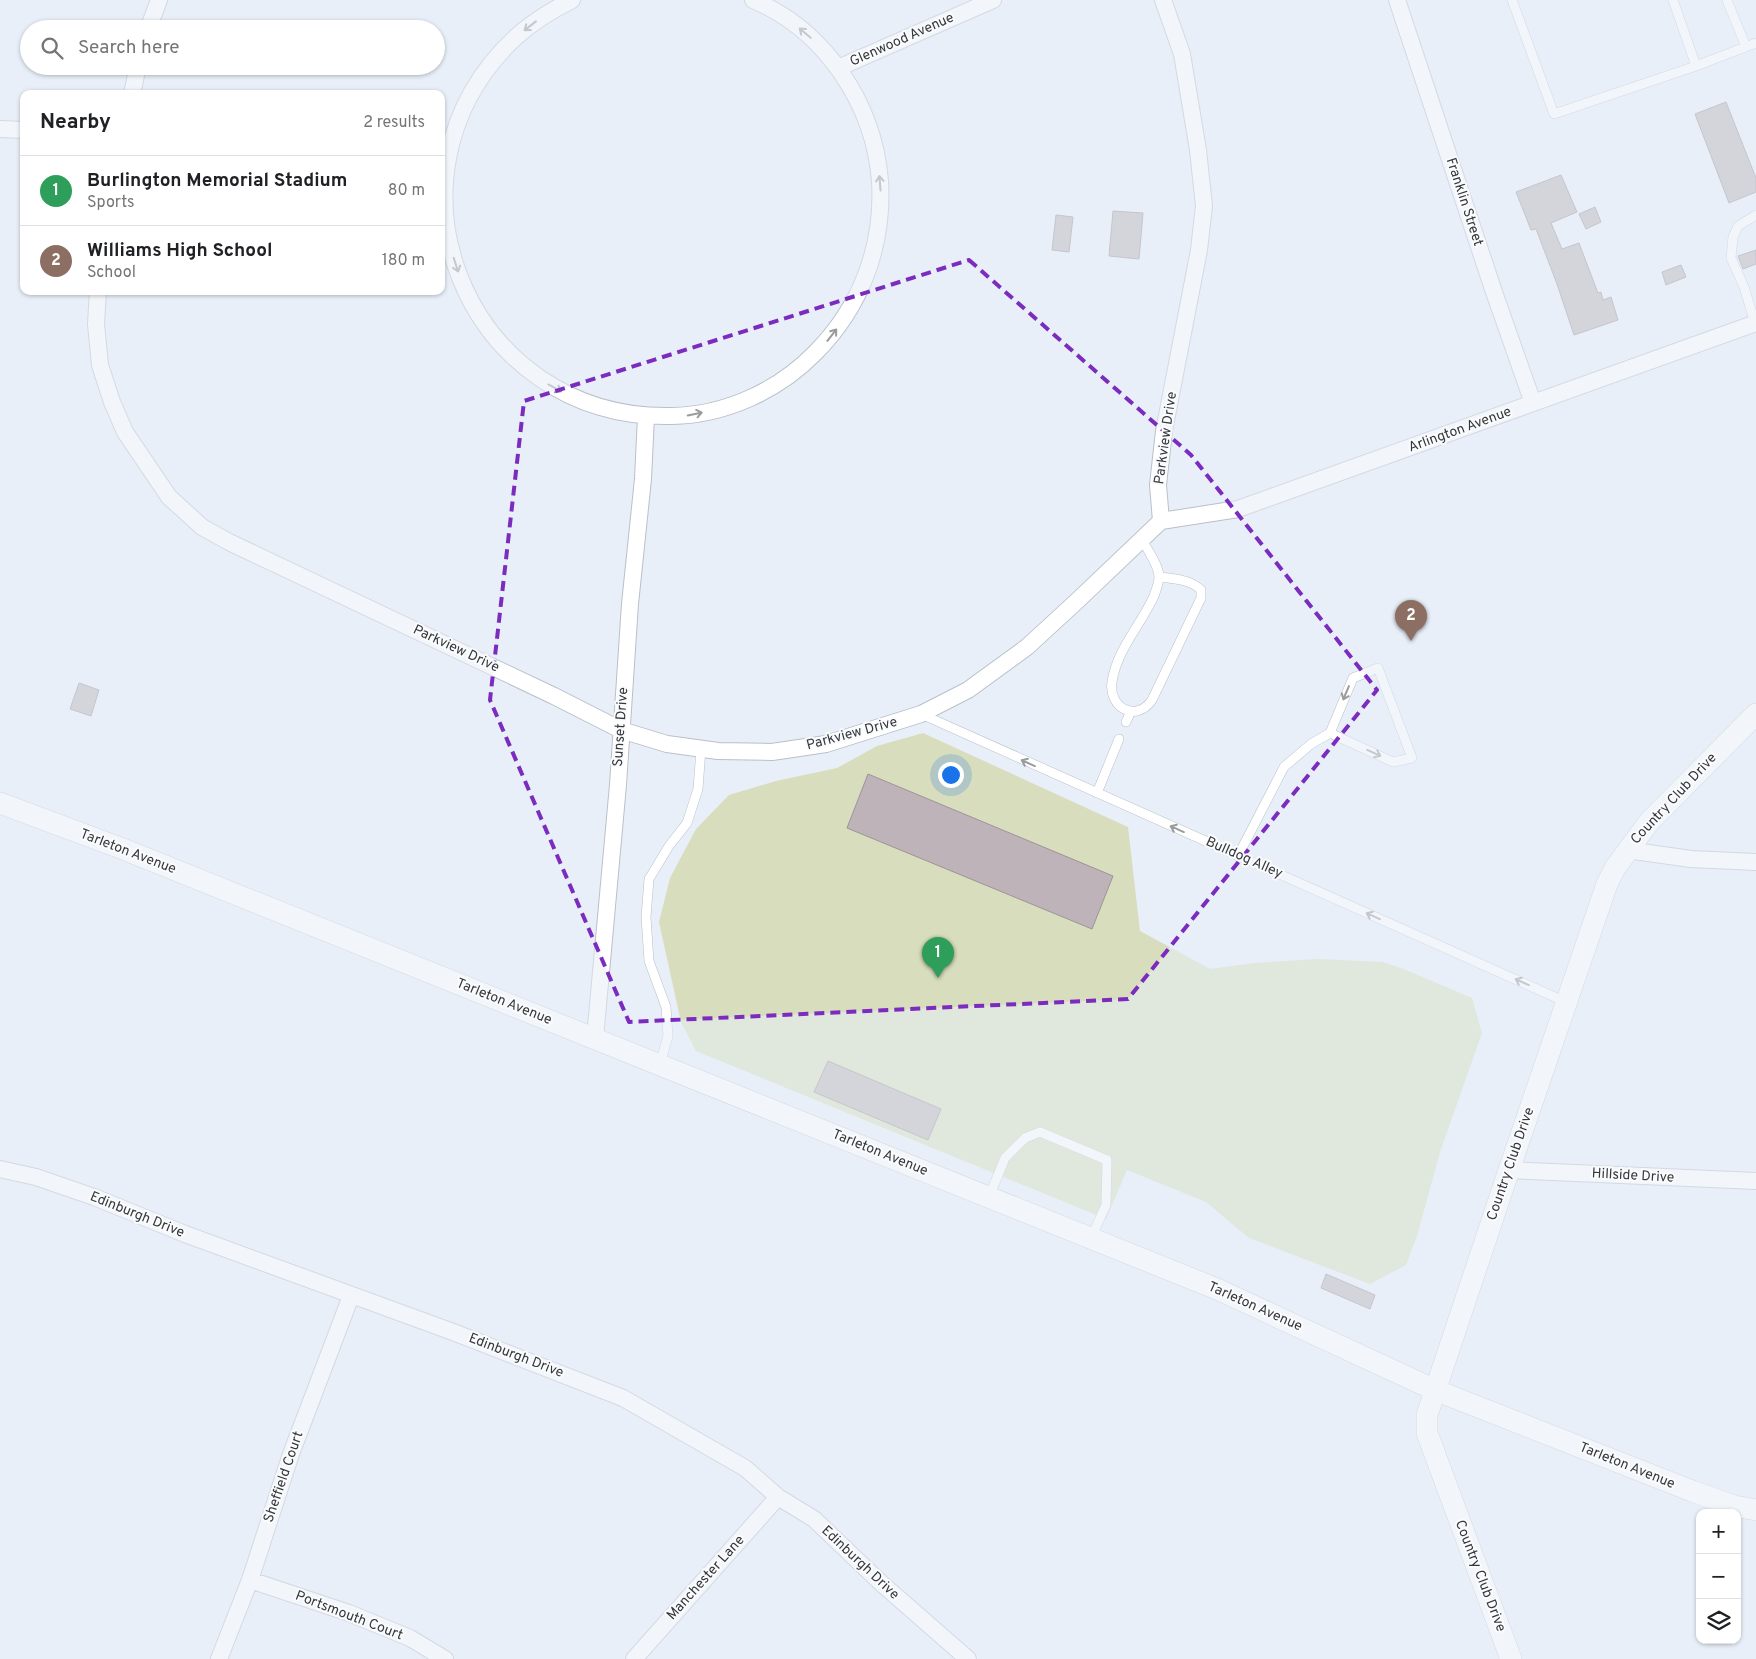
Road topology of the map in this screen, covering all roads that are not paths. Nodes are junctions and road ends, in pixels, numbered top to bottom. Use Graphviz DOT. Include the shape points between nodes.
graph roads {
  1 [pos="159,0"];
  2 [pos="572,0"];
  3 [pos="753,0"];
  4 [pos="993,0"];
  5 [pos="1163,0"];
  6 [pos="1397,0"];
  7 [pos="1512,0"];
  8 [pos="1673,0"];
  9 [pos="1727,0"];
  10 [pos="151,20"];
  11 [pos="1756,43"];
  12 [pos="1746,47"];
  13 [pos="1696,66"];
  14 [pos="838,68"];
  15 [pos="136,75"];
  16 [pos="133,90"];
  17 [pos="0,129"];
  18 [pos="20,130"];
  19 [pos="445,154"];
  20 [pos="1756,215"];
  21 [pos="98,295"];
  22 [pos="1756,323"];
  23 [pos="1533,404"];
  24 [pos="646,416"];
  25 [pos="1160,521"];
  26 [pos="1142,539"];
  27 [pos="1159,577"];
  28 [pos="1131,711"];
  29 [pos="921,714"];
  30 [pos="1756,714"];
  31 [pos="1126,722"];
  32 [pos="620,730"];
  33 [pos="1330,733"];
  34 [pos="1119,739"];
  35 [pos="701,749"];
  36 [pos="1097,793"];
  37 [pos="0,803"];
  38 [pos="1627,850"];
  39 [pos="1238,856"];
  40 [pos="1756,862"];
  41 [pos="1566,1002"];
  42 [pos="595,1038"];
  43 [pos="660,1064"];
  44 [pos="0,1169"];
  45 [pos="1509,1170"];
  46 [pos="1756,1182"];
  47 [pos="989,1197"];
  48 [pos="1091,1238"];
  49 [pos="351,1296"];
  50 [pos="1435,1390"];
  51 [pos="778,1497"];
  52 [pos="1756,1510"];
  53 [pos="250,1580"];
  54 [pos="220,1659"];
  55 [pos="446,1659"];
  56 [pos="634,1659"];
  57 [pos="968,1659"];
  58 [pos="1511,1659"];
  1 -- 10 [label="street"];
  2 -- 19 [label="street, one-way" via="525,30 494,60 474,89"];
  14 -- 3 [label="street, one-way" via="807,33 768,6"];
  4 -- 14 [label="street, Glenwood Avenue"];
  5 -- 25 [label="street, Parkview Drive" via="1182,54 1204,206 1164,431 1158,485"];
  6 -- 23 [label="street, Franklin Street"];
  7 -- 13 [label="lane" via="1554,114"];
  8 -- 13 [label="lane"];
  9 -- 12 [label="lane"];
  11 -- 12 [label="lane"];
  12 -- 13 [label="lane"];
  24 -- 14 [label="street, one-way" via="688,416 729,406 768,390 803,366 832,336 855,301 878,234 881,199 878,164 870,130 857,98"];
  15 -- 16 [label="street"];
  17 -- 18 [label="street"];
  19 -- 24 [label="street, one-way" via="449,238 455,265 469,299 489,330 513,358 542,381 610,411"];
  20 -- 22 [label="lane" via="1738,226 1733,237 1731,258"];
  21 -- 32 [label="street, Parkview Drive" via="96,324 100,365 125,432 168,497 202,528"];
  22 -- 23 [label="street, Arlington Avenue"];
  23 -- 25 [label="street, Arlington Avenue" via="1238,509"];
  24 -- 32 [label="street, Sunset Drive"];
  25 -- 26 [label="street, Parkview Drive"];
  26 -- 27 [label="lane"];
  26 -- 29 [label="street, Parkview Drive" via="1027,647 968,690"];
  27 -- 28 [label="lane" via="1150,604 1118,659 1111,683 1112,694 1118,704"];
  27 -- 28 [label="lane" via="1185,580 1196,585 1201,590 1201,598 1152,700 1146,708"];
  28 -- 31 [label="lane"];
  29 -- 35 [label="street, Parkview Drive" via="826,744 772,752"];
  36 -- 29 [label="lane, Bulldog Alley, one-way"];
  30 -- 38 [label="street, Country Club Drive" via="1649,822"];
  32 -- 35 [label="street, Parkview Drive" via="667,744"];
  32 -- 42 [label="street, Sunset Drive"];
  33 -- 33 [label="lane, one-way" via="1393,762 1412,758 1378,668 1353,678"];
  33 -- 39 [label="lane" via="1284,767"];
  34 -- 36 [label="lane"];
  35 -- 43 [label="lane" via="698,788 687,822 649,879 646,917 649,961 666,1007 668,1036"];
  39 -- 36 [label="lane, Bulldog Alley, one-way"];
  37 -- 42 [label="street, Tarleton Avenue"];
  38 -- 40 [label="street" via="1691,859"];
  38 -- 41 [label="street, Country Club Drive" via="1607,884"];
  41 -- 39 [label="lane, Bulldog Alley, one-way"];
  41 -- 45 [label="street, Country Club Drive"];
  42 -- 43 [label="street, Tarleton Avenue"];
  43 -- 47 [label="street, Tarleton Avenue"];
  44 -- 49 [label="street, Edinburgh Drive" via="36,1177 94,1197"];
  45 -- 46 [label="street, Hillside Drive"];
  45 -- 50 [label="street, Country Club Drive"];
  47 -- 48 [label="street, Tarleton Avenue"];
  47 -- 48 [label="lane" via="1005,1158 1025,1138 1040,1132 1107,1160 1106,1205"];
  48 -- 50 [label="street, Tarleton Avenue" via="1217,1289"];
  49 -- 51 [label="street, Edinburgh Drive" via="624,1398 745,1468"];
  49 -- 53 [label="street, Sheffield Court" via="291,1454"];
  50 -- 52 [label="street, Tarleton Avenue" via="1692,1491"];
  50 -- 58 [label="street, Country Club Drive" via="1427,1416 1426,1433"];
  51 -- 56 [label="street, Manchester Lane"];
  51 -- 57 [label="street, Edinburgh Drive" via="814,1519"];
  53 -- 54 [label="street, Sheffield Court"];
  53 -- 55 [label="street, Portsmouth Court" via="349,1613 410,1638"];
}
